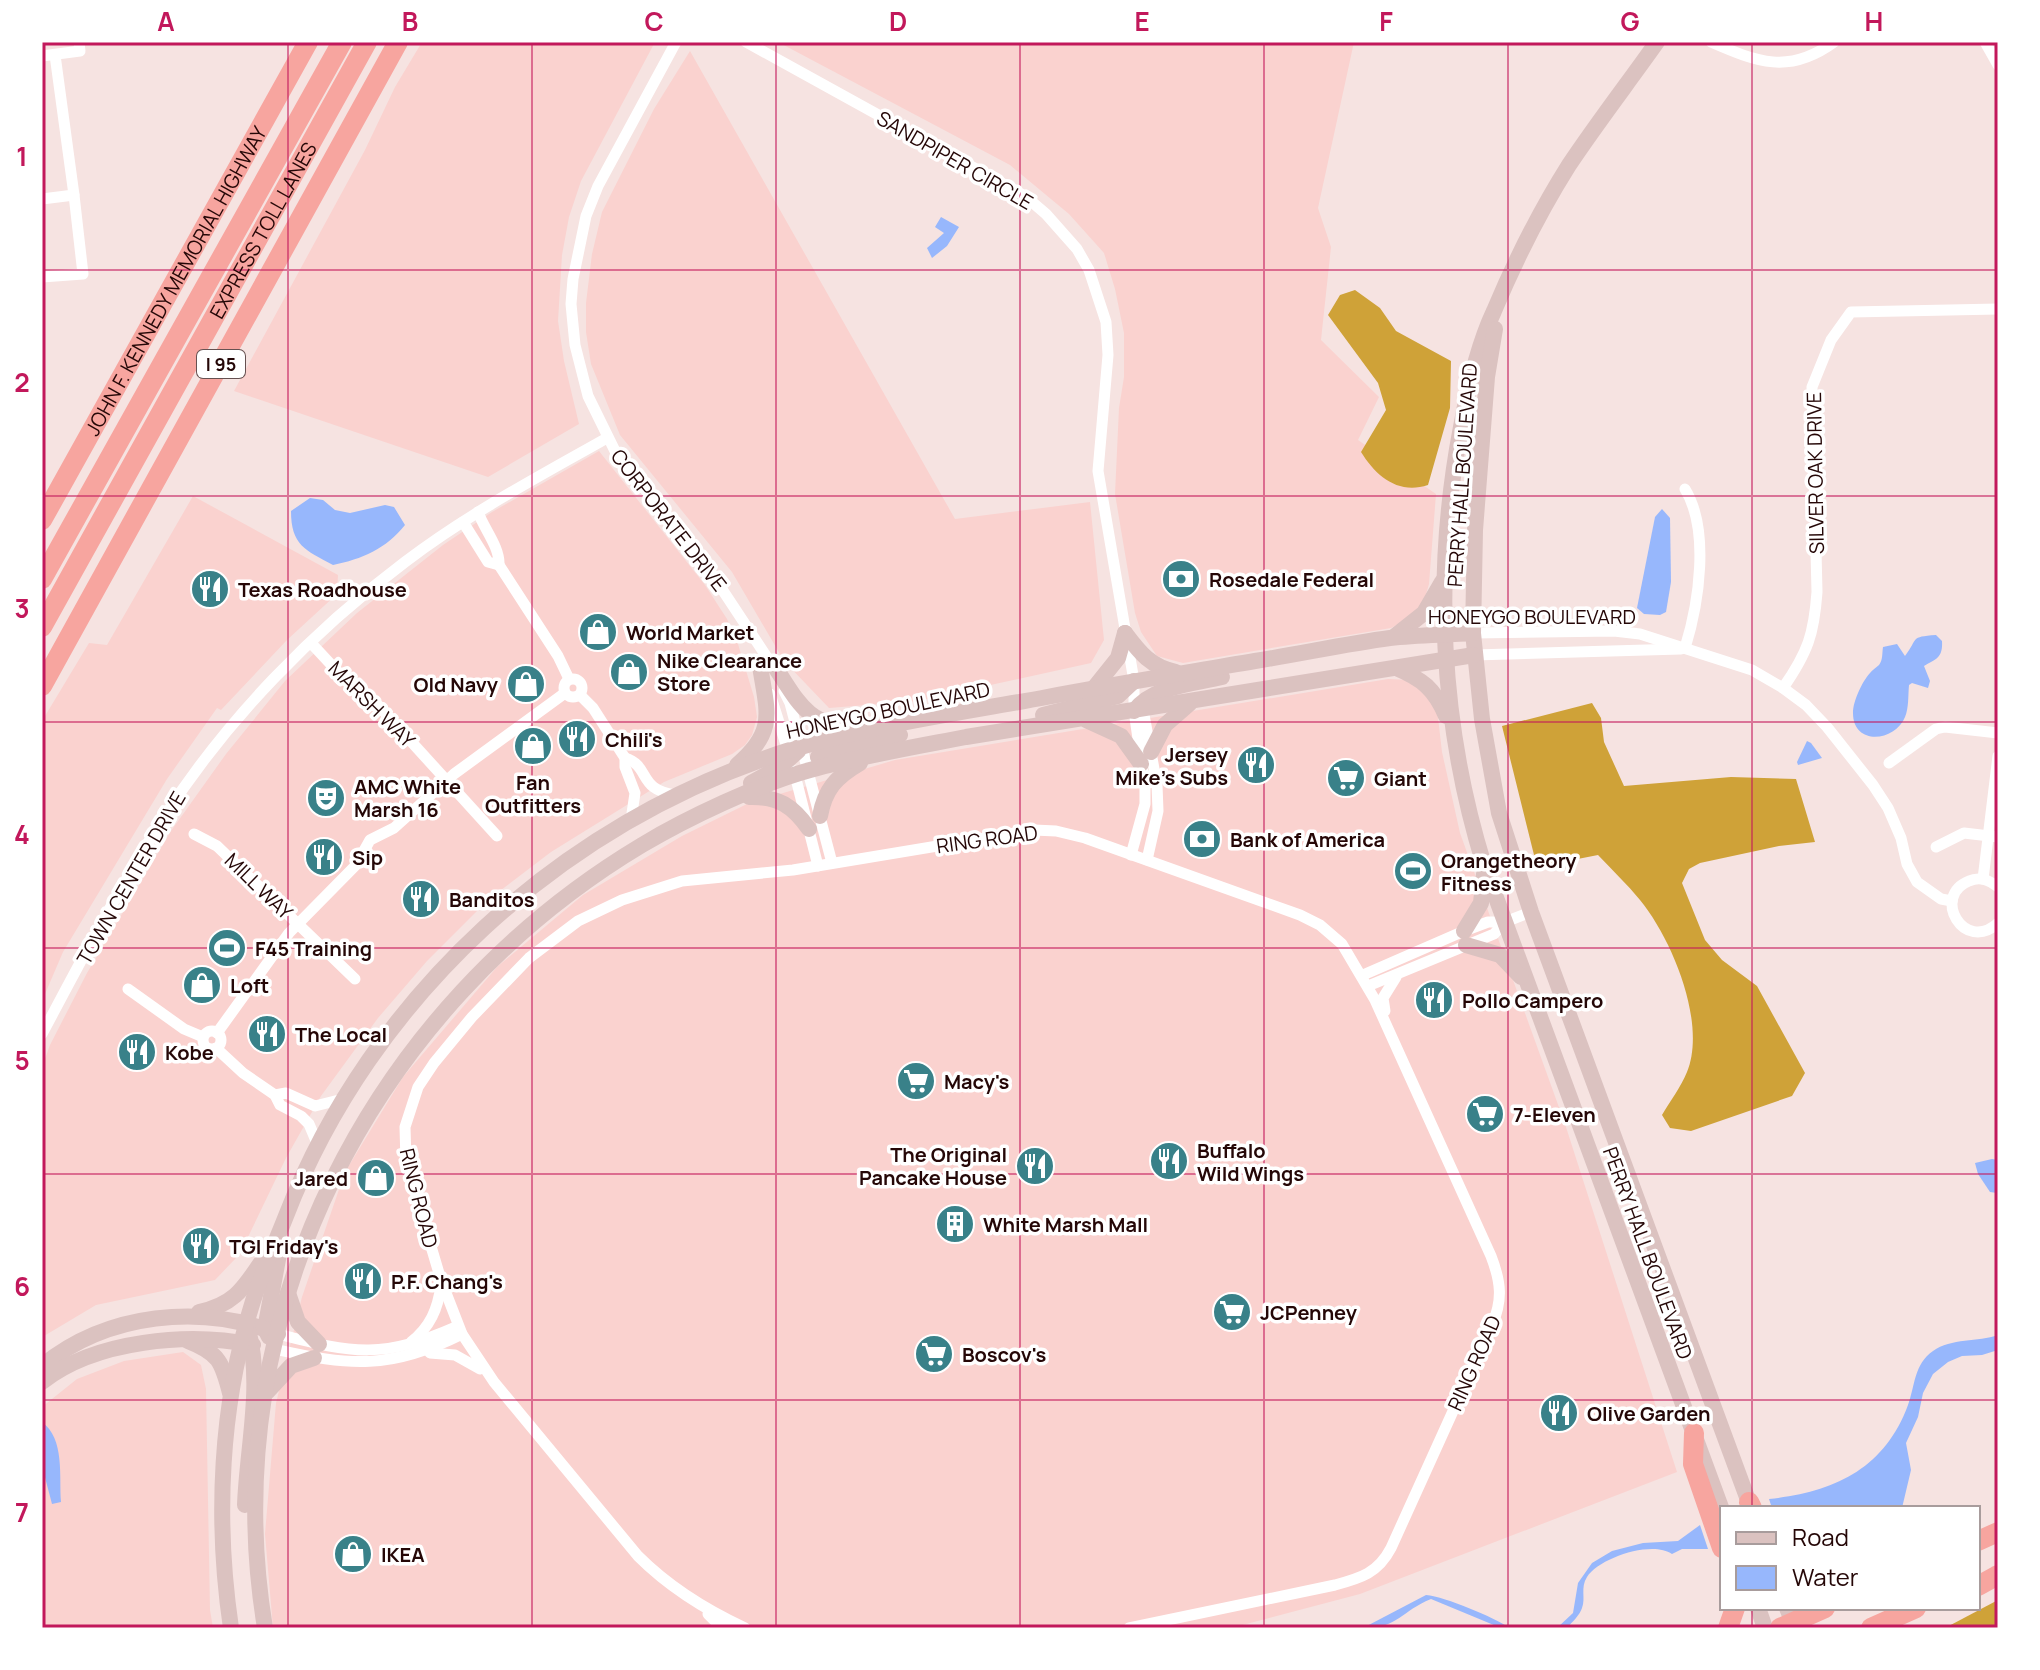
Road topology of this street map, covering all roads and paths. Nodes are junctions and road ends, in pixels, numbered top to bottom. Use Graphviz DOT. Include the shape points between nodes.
graph roads {
  1 [pos="79,42"];
  2 [pos="308,42"];
  3 [pos="342,42"];
  4 [pos="367,42"];
  5 [pos="398,42"];
  6 [pos="676,42"];
  7 [pos="746,42"];
  8 [pos="1657,42"];
  9 [pos="1711,42"];
  10 [pos="1834,42"];
  11 [pos="1985,42"];
  12 [pos="48,55"];
  13 [pos="1998,65"];
  14 [pos="74,195"];
  15 [pos="42,199"];
  16 [pos="1515,267"];
  17 [pos="42,277"];
  18 [pos="1998,309"];
  19 [pos="607,438"];
  20 [pos="1685,489"];
  21 [pos="478,512"];
  22 [pos="42,520"];
  23 [pos="463,522"];
  24 [pos="499,565"];
  25 [pos="1445,577"];
  26 [pos="42,579"];
  27 [pos="42,627"];
  28 [pos="1125,633"];
  29 [pos="1473,633"];
  30 [pos="1445,635"];
  31 [pos="1393,638"];
  32 [pos="311,643"];
  33 [pos="1685,648"];
  34 [pos="1474,655"];
  35 [pos="1280,657"];
  36 [pos="1445,659"];
  37 [pos="766,665"];
  38 [pos="1394,667"];
  39 [pos="1181,674"];
  40 [pos="569,679"];
  41 [pos="1134,681"];
  42 [pos="42,686"];
  43 [pos="1094,688"];
  44 [pos="1783,688"];
  45 [pos="565,693"];
  46 [pos="580,695"];
  47 [pos="1192,702"];
  48 [pos="1140,707"];
  49 [pos="937,718"];
  50 [pos="1080,719"];
  51 [pos="864,732"];
  52 [pos="1452,732"];
  53 [pos="1998,733"];
  54 [pos="941,742"];
  55 [pos="871,755"];
  56 [pos="1998,756"];
  57 [pos="625,758"];
  58 [pos="1146,758"];
  59 [pos="798,760"];
  60 [pos="1889,763"];
  61 [pos="723,776"];
  62 [pos="446,781"];
  63 [pos="676,795"];
  64 [pos="740,797"];
  65 [pos="631,820"];
  66 [pos="814,823"];
  67 [pos="674,828"];
  68 [pos="194,834"];
  69 [pos="497,836"];
  70 [pos="1994,837"];
  71 [pos="1936,847"];
  72 [pos="1131,855"];
  73 [pos="1147,860"];
  74 [pos="832,863"];
  75 [pos="1484,865"];
  76 [pos="818,866"];
  77 [pos="1983,879"];
  78 [pos="1998,887"];
  79 [pos="1952,901"];
  80 [pos="1531,912"];
  81 [pos="492,921"];
  82 [pos="1505,922"];
  83 [pos="297,923"];
  84 [pos="1998,923"];
  85 [pos="1465,938"];
  86 [pos="498,954"];
  87 [pos="1401,972"];
  88 [pos="1363,975"];
  89 [pos="355,979"];
  90 [pos="1368,986"];
  91 [pos="1528,986"];
  92 [pos="128,989"];
  93 [pos="1388,1028"];
  94 [pos="217,1033"];
  95 [pos="42,1034"];
  96 [pos="203,1037"];
  97 [pos="216,1048"];
  98 [pos="275,1095"];
  99 [pos="343,1099"];
  100 [pos="317,1143"];
  101 [pos="284,1222"];
  102 [pos="275,1239"];
  103 [pos="441,1280"];
  104 [pos="288,1293"];
  105 [pos="181,1316"];
  106 [pos="247,1324"];
  107 [pos="460,1330"];
  108 [pos="272,1337"];
  109 [pos="183,1338"];
  110 [pos="248,1344"];
  111 [pos="404,1347"];
  112 [pos="317,1351"];
  113 [pos="421,1353"];
  114 [pos="44,1371"];
  115 [pos="486,1371"];
  116 [pos="266,1393"];
  117 [pos="232,1399"];
  118 [pos="1694,1433"];
  119 [pos="1721,1506"];
  120 [pos="1751,1506"];
  121 [pos="1720,1542"];
  122 [pos="258,1560"];
  123 [pos="1998,1574"];
  124 [pos="1980,1583"];
  125 [pos="696,1603"];
  126 [pos="1820,1610"];
  127 [pos="1912,1610"];
  128 [pos="1930,1610"];
  129 [pos="1789,1622"];
  130 [pos="231,1628"];
  131 [pos="265,1628"];
  132 [pos="722,1628"];
  133 [pos="745,1628"];
  134 [pos="1129,1628"];
  135 [pos="1871,1628"];
  136 [pos="1890,1628"];
  1 -- 12 [label="street" via="80,51"];
  2 -- 22 [label="highway, JOHN F. KENNEDY MEMORIAL HIGHWAY"];
  3 -- 26 [label="highway, EXPRESS TOLL LANES"];
  4 -- 27 [label="highway, EXPRESS TOLL LANES"];
  5 -- 42 [label="highway, I 95"];
  6 -- 19 [label="street, CORPORATE DRIVE" via="598,186 576,258 571,304 575,345 588,396"];
  7 -- 28 [label="street, SANDPIPER CIRCLE" via="1025,196 1077,249 1106,322 1098,471"];
  8 -- 16 [label="main road, PERRY HALL BOULEVARD" via="1569,165"];
  9 -- 10 [label="street" via="1776,63 1802,59"];
  11 -- 13 [label="street"];
  12 -- 14 [label="street"];
  14 -- 15 [label="street"];
  14 -- 17 [label="street" via="83,274"];
  16 -- 25 [label="main road, PERRY HALL BOULEVARD" via="1493,312 1465,405 1450,492"];
  16 -- 29 [label="main road, PERRY HALL BOULEVARD" via="1498,314 1487,377"];
  18 -- 44 [label="street, SILVER OAK DRIVE" via="1851,312 1831,340 1812,387 1815,615 1810,642"];
  19 -- 21 [label="street, TOWN CENTER DRIVE"];
  19 -- 37 [label="street, CORPORATE DRIVE" via="708,568"];
  20 -- 33 [label="street" via="1698,527 1698,588"];
  21 -- 23 [label="street, TOWN CENTER DRIVE"];
  21 -- 24 [label="street" via="500,555"];
  23 -- 24 [label="street" via="488,562"];
  23 -- 32 [label="street, TOWN CENTER DRIVE" via="368,591"];
  24 -- 40 [label="street"];
  25 -- 30 [label="main road, PERRY HALL BOULEVARD"];
  25 -- 31 [label="main road" via="1424,613"];
  28 -- 39 [label="main road" via="1154,665"];
  28 -- 41 [label="street, SANDPIPER CIRCLE"];
  28 -- 43 [label="main road" via="1118,658"];
  29 -- 30 [label="main road, HONEYGO BOULEVARD"];
  29 -- 33 [label="street, HONEYGO BOULEVARD" via="1614,631"];
  29 -- 34 [label="main road, PERRY HALL BOULEVARD"];
  30 -- 31 [label="main road, HONEYGO BOULEVARD"];
  30 -- 36 [label="main road, PERRY HALL BOULEVARD"];
  31 -- 35 [label="main road, HONEYGO BOULEVARD"];
  32 -- 62 [label="street, MARSH WAY" via="351,686 377,704"];
  32 -- 95 [label="street, TOWN CENTER DRIVE" via="219,743 164,816"];
  33 -- 34 [label="street, HONEYGO BOULEVARD"];
  33 -- 44 [label="street, HONEYGO BOULEVARD" via="1752,670"];
  34 -- 36 [label="main road, HONEYGO BOULEVARD"];
  34 -- 80 [label="main road, PERRY HALL BOULEVARD" via="1499,813"];
  35 -- 39 [label="main road, HONEYGO BOULEVARD"];
  35 -- 48 [label="main road" via="1153,694"];
  36 -- 38 [label="main road, HONEYGO BOULEVARD"];
  36 -- 52 [label="main road, PERRY HALL BOULEVARD"];
  37 -- 51 [label="main road" via="812,717"];
  37 -- 59 [label="street, CORPORATE DRIVE" via="790,703"];
  37 -- 61 [label="main road" via="767,712 761,741"];
  38 -- 47 [label="main road, HONEYGO BOULEVARD"];
  38 -- 52 [label="main road" via="1428,684"];
  39 -- 41 [label="main road, HONEYGO BOULEVARD"];
  40 -- 45 [label="street"];
  40 -- 46 [label="street" via="582,684"];
  41 -- 43 [label="main road, HONEYGO BOULEVARD"];
  41 -- 48 [label="street, SANDPIPER CIRCLE"];
  41 -- 54 [label="main road" via="1118,696"];
  43 -- 49 [label="main road, HONEYGO BOULEVARD"];
  44 -- 79 [label="street, HONEYGO BOULEVARD" via="1827,727 1873,785 1888,808 1917,882"];
  45 -- 46 [label="street"];
  45 -- 62 [label="street"];
  46 -- 57 [label="street"];
  47 -- 48 [label="main road, HONEYGO BOULEVARD"];
  47 -- 58 [label="main road" via="1165,725"];
  48 -- 50 [label="main road, HONEYGO BOULEVARD"];
  48 -- 58 [label="street"];
  49 -- 51 [label="main road, HONEYGO BOULEVARD"];
  49 -- 59 [label="main road" via="915,731"];
  50 -- 54 [label="main road, HONEYGO BOULEVARD"];
  50 -- 58 [label="main road" via="1121,736"];
  51 -- 59 [label="main road, HONEYGO BOULEVARD"];
  52 -- 75 [label="main road, PERRY HALL BOULEVARD"];
  53 -- 60 [label="street" via="1936,729"];
  54 -- 55 [label="main road, HONEYGO BOULEVARD"];
  55 -- 59 [label="main road, HONEYGO BOULEVARD"];
  55 -- 66 [label="main road" via="837,777"];
  56 -- 70 [label="street"];
  57 -- 63 [label="street" via="634,761 659,793"];
  57 -- 65 [label="street" via="635,793"];
  58 -- 72 [label="street" via="1145,804"];
  58 -- 73 [label="street" via="1157,785 1158,811"];
  59 -- 61 [label="main road, HONEYGO BOULEVARD"];
  59 -- 64 [label="main road, HONEYGO BOULEVARD"];
  59 -- 66 [label="street"];
  59 -- 66 [label="street"];
  59 -- 67 [label="main road" via="724,796"];
  61 -- 63 [label="main road, HONEYGO BOULEVARD"];
  62 -- 69 [label="street, MARSH WAY"];
  62 -- 83 [label="street" via="400,823 370,840 356,865"];
  63 -- 65 [label="main road, HONEYGO BOULEVARD"];
  64 -- 66 [label="main road" via="783,801"];
  64 -- 67 [label="main road, HONEYGO BOULEVARD"];
  65 -- 81 [label="main road, HONEYGO BOULEVARD" via="544,877"];
  66 -- 74 [label="street"];
  66 -- 76 [label="street"];
  67 -- 86 [label="main road, HONEYGO BOULEVARD" via="584,883"];
  68 -- 83 [label="street, MILL WAY" via="217,846"];
  70 -- 71 [label="street" via="1964,833"];
  70 -- 77 [label="street"];
  72 -- 73 [label="street, RING ROAD"];
  72 -- 74 [label="street, RING ROAD" via="1073,834 1034,830"];
  73 -- 88 [label="street, RING ROAD" via="1310,919 1342,944"];
  74 -- 76 [label="street, RING ROAD"];
  75 -- 82 [label="main road, PERRY HALL BOULEVARD"];
  75 -- 85 [label="main road" via="1481,903"];
  76 -- 103 [label="street, RING ROAD" via="682,881 622,900 553,937 472,1017 425,1075 405,1127 408,1171"];
  77 -- 78 [label="street"];
  77 -- 79 [label="street" via="1967,881"];
  79 -- 84 [label="street, HONEYGO BOULEVARD" via="1955,919 1968,930 1985,931"];
  80 -- 82 [label="street"];
  80 -- 120 [label="main road, PERRY HALL BOULEVARD"];
  81 -- 86 [label="main road"];
  81 -- 99 [label="main road, HONEYGO BOULEVARD" via="430,981"];
  82 -- 85 [label="street" via="1488,922"];
  82 -- 91 [label="main road, PERRY HALL BOULEVARD"];
  83 -- 89 [label="street, MILL WAY"];
  83 -- 94 [label="street"];
  85 -- 87 [label="street"];
  85 -- 88 [label="street"];
  85 -- 91 [label="main road" via="1500,955"];
  86 -- 104 [label="main road, HONEYGO BOULEVARD" via="412,1048 353,1139 316,1213"];
  87 -- 90 [label="street"];
  87 -- 93 [label="street" via="1383,998"];
  88 -- 90 [label="street, RING ROAD"];
  90 -- 93 [label="street, RING ROAD"];
  91 -- 118 [label="main road, PERRY HALL BOULEVARD"];
  92 -- 96 [label="street"];
  93 -- 134 [label="street, RING ROAD" via="1497,1271 1501,1297 1492,1325 1391,1548 1375,1570 1335,1585"];
  94 -- 96 [label="street"];
  94 -- 97 [label="street" via="221,1040"];
  96 -- 97 [label="street" via="206,1046"];
  97 -- 98 [label="street"];
  98 -- 99 [label="street" via="286,1093 315,1106"];
  98 -- 100 [label="street" via="280,1105 309,1124"];
  99 -- 100 [label="main road, HONEYGO BOULEVARD"];
  100 -- 101 [label="main road, HONEYGO BOULEVARD"];
  101 -- 102 [label="main road, HONEYGO BOULEVARD"];
  101 -- 108 [label="main road"];
  102 -- 105 [label="main road" via="234,1298 216,1309"];
  102 -- 106 [label="main road, HONEYGO BOULEVARD"];
  103 -- 107 [label="street, RING ROAD"];
  103 -- 111 [label="street" via="428,1325"];
  104 -- 108 [label="main road, HONEYGO BOULEVARD"];
  104 -- 112 [label="main road" via="298,1322"];
  105 -- 106 [label="main road"];
  105 -- 114 [label="main road" via="135,1322 85,1338"];
  106 -- 108 [label="main road"];
  106 -- 110 [label="main road, HONEYGO BOULEVARD"];
  107 -- 111 [label="street"];
  107 -- 113 [label="street"];
  107 -- 115 [label="street, RING ROAD"];
  108 -- 110 [label="main road"];
  108 -- 112 [label="street"];
  108 -- 116 [label="main road, HONEYGO BOULEVARD"];
  109 -- 110 [label="main road"];
  109 -- 114 [label="main road" via="125,1347"];
  109 -- 117 [label="main road" via="214,1353"];
  110 -- 117 [label="main road, HONEYGO BOULEVARD"];
  110 -- 122 [label="main road" via="253,1394 245,1513 247,1552"];
  111 -- 112 [label="street"];
  112 -- 113 [label="street" via="365,1363"];
  112 -- 116 [label="main road" via="284,1371"];
  113 -- 115 [label="street" via="455,1355"];
  115 -- 125 [label="street, RING ROAD" via="621,1537"];
  116 -- 122 [label="main road, HONEYGO BOULEVARD" via="258,1456"];
  117 -- 130 [label="main road, HONEYGO BOULEVARD" via="223,1464"];
  118 -- 119 [label="main road, PERRY HALL BOULEVARD"];
  118 -- 121 [label="highway" via="1693,1464"];
  122 -- 131 [label="main road, HONEYGO BOULEVARD"];
  123 -- 124 [label="highway"];
  125 -- 132 [label="street"];
  125 -- 133 [label="street, RING ROAD"];
  126 -- 129 [label="highway"];
  127 -- 135 [label="highway"];
  128 -- 136 [label="highway"];
}
